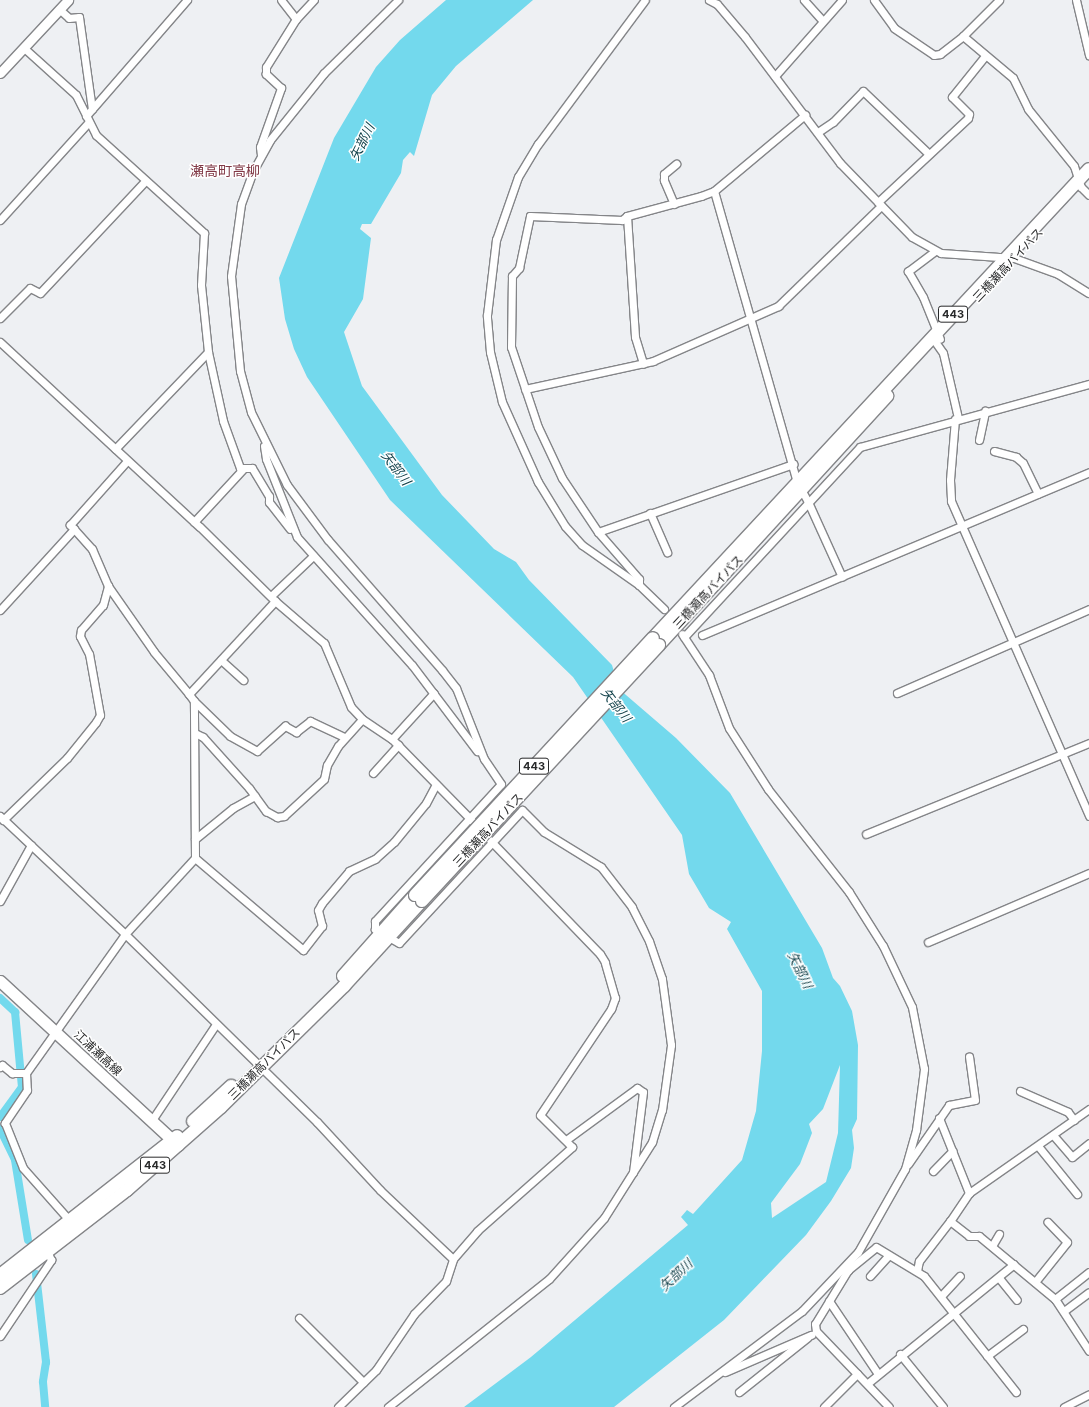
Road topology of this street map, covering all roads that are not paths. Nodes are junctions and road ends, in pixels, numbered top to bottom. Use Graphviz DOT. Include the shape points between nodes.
graph roads {
  1 [pos="68,0"];
  2 [pos="187,0"];
  3 [pos="281,0"];
  4 [pos="314,0"];
  5 [pos="398,0"];
  6 [pos="645,0"];
  7 [pos="709,0"];
  8 [pos="804,0"];
  9 [pos="842,0"];
  10 [pos="874,0"];
  11 [pos="999,0"];
  12 [pos="1076,0"];
  13 [pos="59,9"];
  14 [pos="296,19"];
  15 [pos="822,20"];
  16 [pos="963,36"];
  17 [pos="24,48"];
  18 [pos="985,56"];
  19 [pos="1089,56"];
  20 [pos="1,71"];
  21 [pos="775,76"];
  22 [pos="92,109"];
  23 [pos="805,115"];
  24 [pos="87,119"];
  25 [pos="818,132"];
  26 [pos="929,154"];
  27 [pos="261,155"];
  28 [pos="676,164"];
  29 [pos="1089,169"];
  30 [pos="145,181"];
  31 [pos="1084,185"];
  32 [pos="714,191"];
  33 [pos="674,204"];
  34 [pos="880,204"];
  35 [pos="627,216"];
  36 [pos="0,220"];
  37 [pos="936,251"];
  38 [pos="1010,258"];
  39 [pos="1089,293"];
  40 [pos="0,318"];
  41 [pos="751,320"];
  42 [pos="938,338"];
  43 [pos="0,342"];
  44 [pos="208,352"];
  45 [pos="643,364"];
  46 [pos="1089,384"];
  47 [pos="525,389"];
  48 [pos="985,411"];
  49 [pos="957,419"];
  50 [pos="979,440"];
  51 [pos="264,442"];
  52 [pos="116,449"];
  53 [pos="994,451"];
  54 [pos="127,461"];
  55 [pos="793,464"];
  56 [pos="243,469"];
  57 [pos="1089,472"];
  58 [pos="799,486"];
  59 [pos="1038,494"];
  60 [pos="808,502"];
  61 [pos="650,513"];
  62 [pos="194,522"];
  63 [pos="962,527"];
  64 [pos="74,529"];
  65 [pos="598,532"];
  66 [pos="297,537"];
  67 [pos="667,552"];
  68 [pos="313,556"];
  69 [pos="842,577"];
  70 [pos="639,585"];
  71 [pos="108,586"];
  72 [pos="273,598"];
  73 [pos="1089,609"];
  74 [pos="0,610"];
  75 [pos="664,610"];
  76 [pos="702,635"];
  77 [pos="1014,643"];
  78 [pos="221,660"];
  79 [pos="243,680"];
  80 [pos="434,693"];
  81 [pos="897,693"];
  82 [pos="189,694"];
  83 [pos="194,701"];
  84 [pos="362,719"];
  85 [pos="194,733"];
  86 [pos="345,737"];
  87 [pos="392,739"];
  88 [pos="1089,743"];
  89 [pos="398,745"];
  90 [pos="1063,755"];
  91 [pos="484,759"];
  92 [pos="373,773"];
  93 [pos="436,784"];
  94 [pos="501,784"];
  95 [pos="255,796"];
  96 [pos="522,810"];
  97 [pos="1089,816"];
  98 [pos="2,818"];
  99 [pos="470,818"];
  100 [pos="866,834"];
  101 [pos="195,839"];
  102 [pos="492,842"];
  103 [pos="31,845"];
  104 [pos="195,858"];
  105 [pos="1089,873"];
  106 [pos="0,901"];
  107 [pos="125,934"];
  108 [pos="384,936"];
  109 [pos="928,942"];
  110 [pos="0,981"];
  111 [pos="216,1024"];
  112 [pos="57,1032"];
  113 [pos="969,1056"];
  114 [pos="1,1065"];
  115 [pos="258,1065"];
  116 [pos="22,1073"];
  117 [pos="1020,1091"];
  118 [pos="1089,1110"];
  119 [pos="939,1118"];
  120 [pos="152,1120"];
  121 [pos="1074,1120"];
  122 [pos="1053,1135"];
  123 [pos="566,1140"];
  124 [pos="175,1142"];
  125 [pos="1089,1143"];
  126 [pos="1038,1146"];
  127 [pos="952,1151"];
  128 [pos="905,1169"];
  129 [pos="933,1171"];
  130 [pos="633,1174"];
  131 [pos="969,1193"];
  132 [pos="1077,1194"];
  133 [pos="950,1221"];
  134 [pos="1048,1222"];
  135 [pos="74,1227"];
  136 [pos="1000,1234"];
  137 [pos="992,1246"];
  138 [pos="48,1253"];
  139 [pos="890,1255"];
  140 [pos="453,1259"];
  141 [pos="1014,1264"];
  142 [pos="846,1269"];
  143 [pos="917,1271"];
  144 [pos="1089,1272"];
  145 [pos="0,1275"];
  146 [pos="870,1276"];
  147 [pos="960,1276"];
  148 [pos="999,1278"];
  149 [pos="1035,1282"];
  150 [pos="0,1288"];
  151 [pos="1089,1292"];
  152 [pos="942,1295"];
  153 [pos="1055,1299"];
  154 [pos="1017,1300"];
  155 [pos="829,1301"];
  156 [pos="1064,1311"];
  157 [pos="952,1312"];
  158 [pos="299,1318"];
  159 [pos="1023,1329"];
  160 [pos="814,1333"];
  161 [pos="0,1336"];
  162 [pos="1089,1350"];
  163 [pos="900,1354"];
  164 [pos="987,1356"];
  165 [pos="718,1374"];
  166 [pos="857,1374"];
  167 [pos="878,1374"];
  168 [pos="363,1382"];
  169 [pos="868,1383"];
  170 [pos="739,1392"];
  171 [pos="1016,1392"];
  172 [pos="1089,1394"];
  173 [pos="338,1407"];
  174 [pos="388,1407"];
  175 [pos="674,1407"];
  176 [pos="824,1407"];
  177 [pos="889,1407"];
  178 [pos="943,1407"];
  179 [pos="1064,1407"];
  1 -- 13 [label="street"];
  2 -- 22 [label="street"];
  3 -- 14 [label="street"];
  4 -- 14 [label="street"];
  5 -- 27 [label="street" via="324,73 280,125"];
  6 -- 70 [label="street" via="538,144 518,177 496,240 487,315 490,352 502,402 538,482 565,526 582,545"];
  7 -- 21 [label="street" via="717,4"];
  8 -- 15 [label="street"];
  9 -- 15 [label="street"];
  10 -- 16 [label="street" via="894,28 928,53 940,54"];
  11 -- 16 [label="street"];
  12 -- 19 [label="street"];
  13 -- 17 [label="street"];
  13 -- 22 [label="street" via="69,18 79,17"];
  14 -- 27 [label="street" via="266,67 266,74 281,88 260,147"];
  15 -- 21 [label="street"];
  16 -- 18 [label="street"];
  17 -- 20 [label="street"];
  17 -- 24 [label="street" via="76,95"];
  18 -- 26 [label="street" via="952,97 969,114 968,118"];
  18 -- 31 [label="street" via="1000,64 1013,78 1028,109 1074,166"];
  21 -- 23 [label="street"];
  22 -- 24 [label="street"];
  23 -- 25 [label="street"];
  23 -- 32 [label="street"];
  24 -- 30 [label="street"];
  24 -- 36 [label="street"];
  25 -- 26 [label="street" via="833,122 864,91"];
  25 -- 34 [label="street" via="840,163"];
  26 -- 34 [label="street"];
  27 -- 51 [label="street" via="247,187 237,222 230,276 240,371 251,412"];
  28 -- 33 [label="street" via="664,174"];
  29 -- 31 [label="highway, 三橋瀬高バイパス / 443"];
  30 -- 40 [label="street" via="40,293 30,288"];
  30 -- 44 [label="street" via="204,233 201,285"];
  31 -- 38 [label="highway, 三橋瀬高バイパス / 443"];
  32 -- 33 [label="street"];
  32 -- 41 [label="street"];
  33 -- 35 [label="street"];
  34 -- 37 [label="street" via="912,237"];
  34 -- 41 [label="street" via="778,306"];
  35 -- 45 [label="street" via="635,337"];
  35 -- 47 [label="street" via="622,220 530,216 519,268 512,276 510,313 511,347"];
  37 -- 38 [label="street"];
  37 -- 42 [label="street" via="908,271 923,297"];
  38 -- 39 [label="street" via="1058,274"];
  38 -- 42 [label="highway, 三橋瀬高バイパス / 443"];
  41 -- 45 [label="street"];
  41 -- 55 [label="street"];
  42 -- 49 [label="street"];
  42 -- 58 [label="highway, 三橋瀬高バイパス / 443"];
  43 -- 52 [label="street"];
  44 -- 52 [label="street"];
  44 -- 56 [label="street" via="223,421 240,468"];
  45 -- 47 [label="street"];
  46 -- 48 [label="street"];
  47 -- 65 [label="street" via="538,427 562,478"];
  48 -- 49 [label="street"];
  48 -- 50 [label="street"];
  49 -- 60 [label="street" via="860,447"];
  49 -- 63 [label="street" via="949,491"];
  51 -- 66 [label="street" via="266,459"];
  51 -- 91 [label="street" via="287,485 328,540 456,688"];
  52 -- 54 [label="street"];
  53 -- 59 [label="street" via="1016,457 1023,463"];
  54 -- 62 [label="street"];
  54 -- 64 [label="street" via="70,525"];
  55 -- 58 [label="street"];
  55 -- 61 [label="street"];
  56 -- 62 [label="street"];
  56 -- 66 [label="street" via="252,468 269,496 269,502"];
  57 -- 59 [label="street"];
  58 -- 60 [label="street"];
  58 -- 108 [label="highway, 三橋瀬高バイパス / 443, bridge"];
  59 -- 63 [label="street"];
  60 -- 69 [label="street"];
  60 -- 128 [label="street" via="683,636 709,675 733,735 768,789 849,892 900,979 919,1031 924,1069 916,1130"];
  61 -- 65 [label="street"];
  61 -- 67 [label="street"];
  62 -- 72 [label="street"];
  63 -- 69 [label="street"];
  63 -- 77 [label="street"];
  64 -- 71 [label="street" via="92,549"];
  64 -- 74 [label="street"];
  65 -- 70 [label="street" via="639,579"];
  66 -- 68 [label="street"];
  68 -- 72 [label="street"];
  68 -- 80 [label="street" via="339,581"];
  69 -- 76 [label="street"];
  70 -- 75 [label="street"];
  71 -- 82 [label="street" via="154,652"];
  71 -- 98 [label="street" via="103,605 81,630 80,636 89,654 100,715 67,758"];
  72 -- 78 [label="street"];
  72 -- 84 [label="street" via="324,643 342,692 350,707"];
  73 -- 77 [label="street"];
  77 -- 81 [label="street"];
  77 -- 90 [label="street"];
  78 -- 79 [label="street"];
  78 -- 82 [label="street"];
  80 -- 87 [label="street"];
  80 -- 91 [label="street"];
  82 -- 83 [label="street"];
  83 -- 85 [label="street"];
  83 -- 86 [label="street" via="230,736 257,751 285,726 296,732 310,721"];
  84 -- 86 [label="street"];
  84 -- 87 [label="street"];
  85 -- 95 [label="street" via="203,737"];
  85 -- 101 [label="street"];
  86 -- 95 [label="street" via="327,765 324,779 284,816 271,816"];
  87 -- 89 [label="street"];
  88 -- 90 [label="street"];
  89 -- 92 [label="street"];
  89 -- 93 [label="street"];
  90 -- 97 [label="street"];
  90 -- 100 [label="street"];
  91 -- 94 [label="street"];
  93 -- 99 [label="street"];
  93 -- 104 [label="street" via="426,803 394,842 375,859 349,871 322,903 318,910 322,926 303,950"];
  94 -- 96 [label="street"];
  94 -- 99 [label="street"];
  95 -- 101 [label="street" via="233,808"];
  96 -- 102 [label="street"];
  96 -- 130 [label="street" via="544,832 601,867 614,881 641,924 662,979 671,1045 668,1076 658,1127"];
  98 -- 103 [label="street"];
  99 -- 102 [label="street"];
  99 -- 108 [label="street" via="375,921 375,929"];
  101 -- 104 [label="street"];
  102 -- 108 [label="street" via="399,943"];
  102 -- 123 [label="street" via="600,954 615,990 611,1009 540,1115"];
  103 -- 106 [label="street"];
  103 -- 107 [label="street" via="57,873"];
  104 -- 107 [label="street"];
  105 -- 109 [label="street"];
  107 -- 111 [label="street"];
  107 -- 112 [label="street"];
  108 -- 115 [label="highway, 三橋瀬高バイパス / 443"];
  110 -- 112 [label="main road, 江浦瀬高線"];
  111 -- 115 [label="street"];
  111 -- 120 [label="street"];
  112 -- 116 [label="street"];
  112 -- 120 [label="main road, 江浦瀬高線"];
  113 -- 119 [label="street" via="976,1100 949,1104"];
  114 -- 116 [label="street"];
  115 -- 124 [label="highway, 三橋瀬高バイパス / 443"];
  115 -- 140 [label="street" via="380,1190"];
  116 -- 135 [label="street" via="27,1090 5,1123 23,1168"];
  117 -- 121 [label="street" via="1068,1112"];
  118 -- 121 [label="street"];
  119 -- 127 [label="street"];
  119 -- 128 [label="street"];
  120 -- 124 [label="main road, 江浦瀬高線"];
  121 -- 122 [label="street"];
  122 -- 125 [label="street" via="1072,1157"];
  122 -- 126 [label="street"];
  123 -- 130 [label="street" via="637,1088 643,1092"];
  123 -- 140 [label="street" via="572,1147 477,1232"];
  124 -- 135 [label="highway, 三橋瀬高バイパス / 443"];
  126 -- 131 [label="street"];
  126 -- 132 [label="street"];
  127 -- 129 [label="street"];
  127 -- 131 [label="street"];
  128 -- 142 [label="street" via="877,1222"];
  130 -- 174 [label="street" via="604,1218 554,1275"];
  131 -- 133 [label="street"];
  133 -- 137 [label="street" via="969,1236 980,1236"];
  133 -- 143 [label="street" via="919,1261"];
  134 -- 149 [label="street" via="1068,1242"];
  135 -- 138 [label="highway, 三橋瀬高バイパス / 443"];
  135 -- 145 [label="highway, 三橋瀬高バイパス / 443"];
  136 -- 137 [label="street"];
  137 -- 141 [label="street"];
  138 -- 150 [label="highway, 三橋瀬高バイパス / 443"];
  138 -- 161 [label="street" via="51,1260"];
  139 -- 142 [label="street" via="876,1247"];
  139 -- 143 [label="street"];
  139 -- 146 [label="street"];
  140 -- 168 [label="street" via="446,1281 414,1314 376,1370"];
  141 -- 148 [label="street"];
  141 -- 149 [label="street"];
  142 -- 155 [label="street"];
  142 -- 165 [label="street" via="802,1312"];
  143 -- 152 [label="street"];
  144 -- 153 [label="street"];
  147 -- 152 [label="street"];
  148 -- 154 [label="street"];
  148 -- 157 [label="street"];
  149 -- 153 [label="street"];
  151 -- 156 [label="street"];
  152 -- 157 [label="street"];
  153 -- 156 [label="street"];
  155 -- 160 [label="street" via="815,1324"];
  155 -- 167 [label="street"];
  156 -- 162 [label="street"];
  157 -- 163 [label="street"];
  157 -- 164 [label="street"];
  158 -- 168 [label="street"];
  159 -- 164 [label="street"];
  160 -- 165 [label="street"];
  160 -- 166 [label="street"];
  160 -- 170 [label="street"];
  163 -- 167 [label="street"];
  163 -- 178 [label="street"];
  164 -- 171 [label="street"];
  165 -- 175 [label="street"];
  166 -- 169 [label="street"];
  166 -- 176 [label="street"];
  167 -- 169 [label="street"];
  168 -- 173 [label="street"];
  169 -- 177 [label="street"];
  172 -- 179 [label="street"];
}
